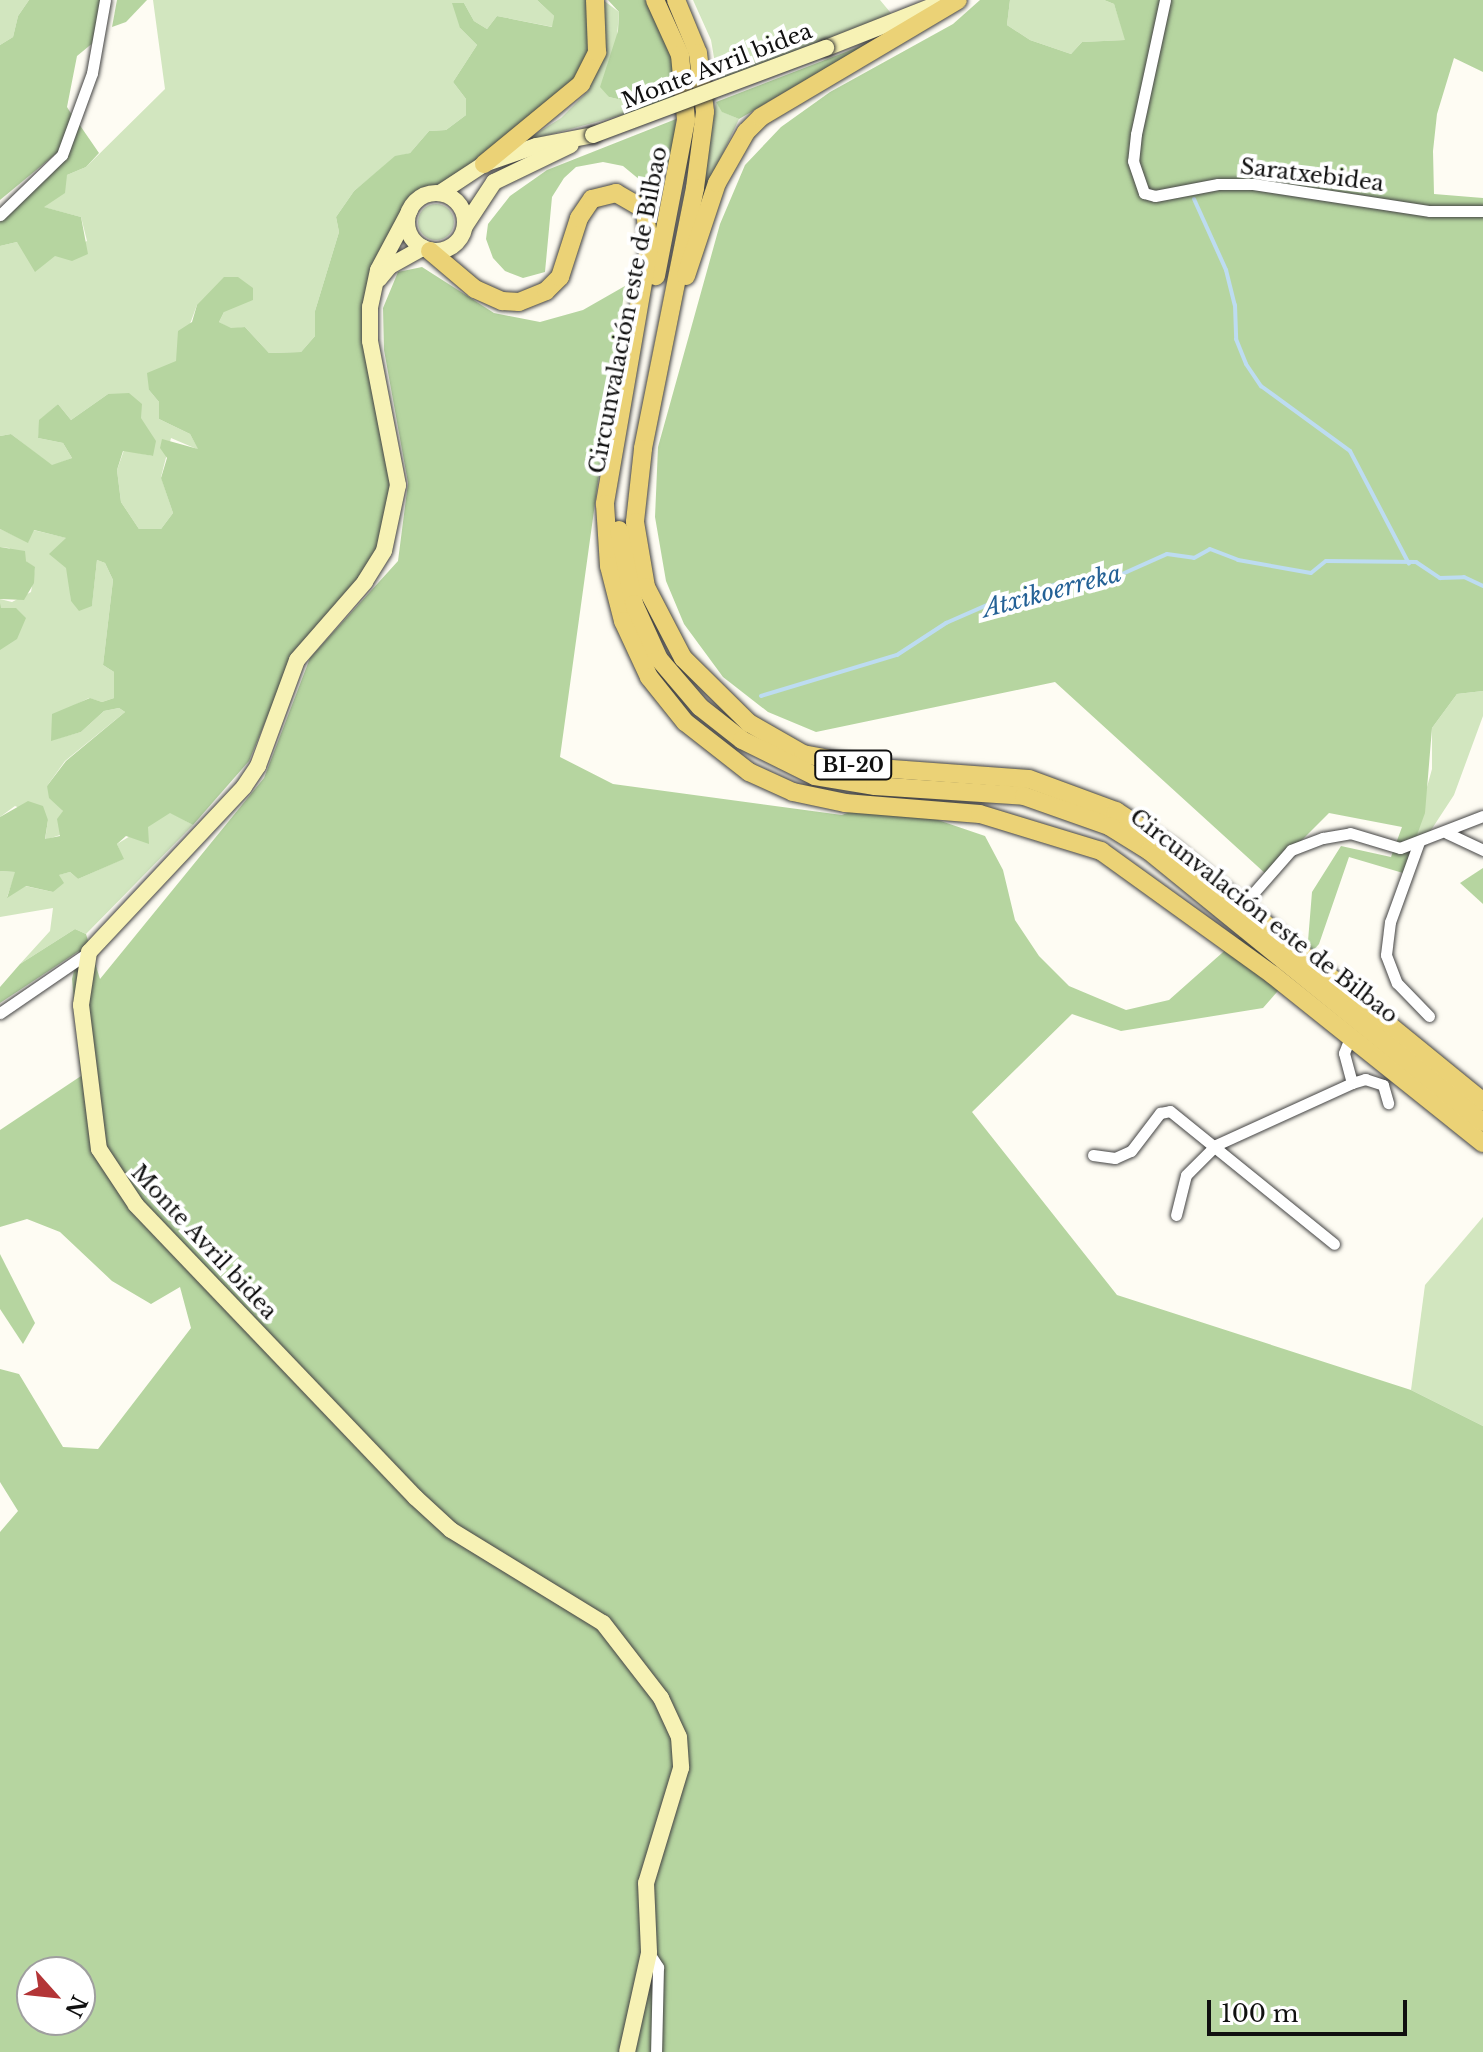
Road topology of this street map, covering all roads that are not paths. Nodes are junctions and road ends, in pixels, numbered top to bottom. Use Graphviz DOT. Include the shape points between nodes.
graph roads {
  1 [pos="105,0"];
  2 [pos="595,0"];
  3 [pos="655,0"];
  4 [pos="676,0"];
  5 [pos="944,0"];
  6 [pos="958,0"];
  7 [pos="1165,0"];
  8 [pos="593,135"];
  9 [pos="484,164"];
  10 [pos="440,193"];
  11 [pos="410,210"];
  12 [pos="1483,211"];
  13 [pos="0,215"];
  14 [pos="465,226"];
  15 [pos="427,250"];
  16 [pos="374,287"];
  17 [pos="634,342"];
  18 [pos="656,374"];
  19 [pos="634,384"];
  20 [pos="1483,816"];
  21 [pos="1447,833"];
  22 [pos="1419,842"];
  23 [pos="1483,850"];
  24 [pos="1242,906"];
  25 [pos="89,952"];
  26 [pos="0,1013"];
  27 [pos="1429,1016"];
  28 [pos="1350,1037"];
  29 [pos="1352,1083"];
  30 [pos="1392,1099"];
  31 [pos="1483,1102"];
  32 [pos="1483,1122"];
  33 [pos="1483,1143"];
  34 [pos="1216,1145"];
  35 [pos="1093,1155"];
  36 [pos="1176,1215"];
  37 [pos="1334,1244"];
  38 [pos="649,1953"];
  39 [pos="627,2052"];
  40 [pos="656,2052"];
  1 -- 13 [label="street" via="92,73 62,155"];
  2 -- 9 [label="main road" via="597,52 581,84"];
  3 -- 19 [label="main road, Circunvalación este de Bilbao / BI-20" via="680,55 686,120"];
  4 -- 18 [label="main road, Circunvalación este de Bilbao / BI-20" via="698,53 705,112 695,188"];
  5 -- 8 [label="street, Monte Avril bidea, bridge"];
  6 -- 18 [label="main road" via="761,117 746,132 717,183"];
  7 -- 12 [label="street, Saratxebidea" via="1134,148 1136,181 1144,193 1253,184 1430,211"];
  8 -- 9 [label="street, Monte Avril bidea"];
  8 -- 14 [label="street, Monte Avril bidea" via="494,182"];
  9 -- 10 [label="street, Monte Avril bidea"];
  10 -- 11 [label="street" via="426,195"];
  10 -- 14 [label="street" via="459,205"];
  11 -- 15 [label="street" via="409,232"];
  11 -- 16 [label="street"];
  14 -- 15 [label="street" via="453,246"];
  15 -- 16 [label="street" via="390,266"];
  15 -- 17 [label="main road" via="488,297 529,300 546,291 568,264 579,218 592,199 626,195 645,210 650,233"];
  16 -- 25 [label="street" via="370,341 398,485 384,551 365,582 297,660 258,766 244,787"];
  17 -- 19 [label="main road"];
  17 -- 28 [label="main road" via="605,504 609,566 623,621 649,677 685,722 749,772 793,792 845,803 980,814 1101,851"];
  18 -- 24 [label="main road, Circunvalación este de Bilbao / BI-20" via="636,490 639,558 666,634 728,706 803,754 844,764 1013,777 1080,794 1139,825"];
  19 -- 32 [label="main road, Circunvalación este de Bilbao / BI-20" via="619,472 624,571 659,659 718,723 766,755 815,776 1024,796 1109,826 1149,851"];
  20 -- 21 [label="street"];
  21 -- 22 [label="street"];
  21 -- 23 [label="street"];
  22 -- 24 [label="street" via="1400,848 1350,833 1323,838 1291,850"];
  22 -- 27 [label="street" via="1390,922 1386,955 1397,983"];
  24 -- 31 [label="main road, Circunvalación este de Bilbao / BI-20"];
  25 -- 26 [label="street"];
  25 -- 38 [label="street, Monte Avril bidea" via="81,1005 99,1149 114,1178 415,1497 451,1530 603,1623 661,1698 679,1737 681,1768 646,1883"];
  28 -- 29 [label="street" via="1344,1053"];
  28 -- 33 [label="main road"];
  29 -- 30 [label="street" via="1365,1079 1383,1085"];
  29 -- 34 [label="street"];
  34 -- 35 [label="street" via="1170,1111 1160,1113 1131,1151 1115,1158"];
  34 -- 36 [label="street" via="1186,1175"];
  34 -- 37 [label="street"];
  38 -- 39 [label="street, Monte Avril bidea"];
  38 -- 40 [label="street" via="658,1967"];
}
